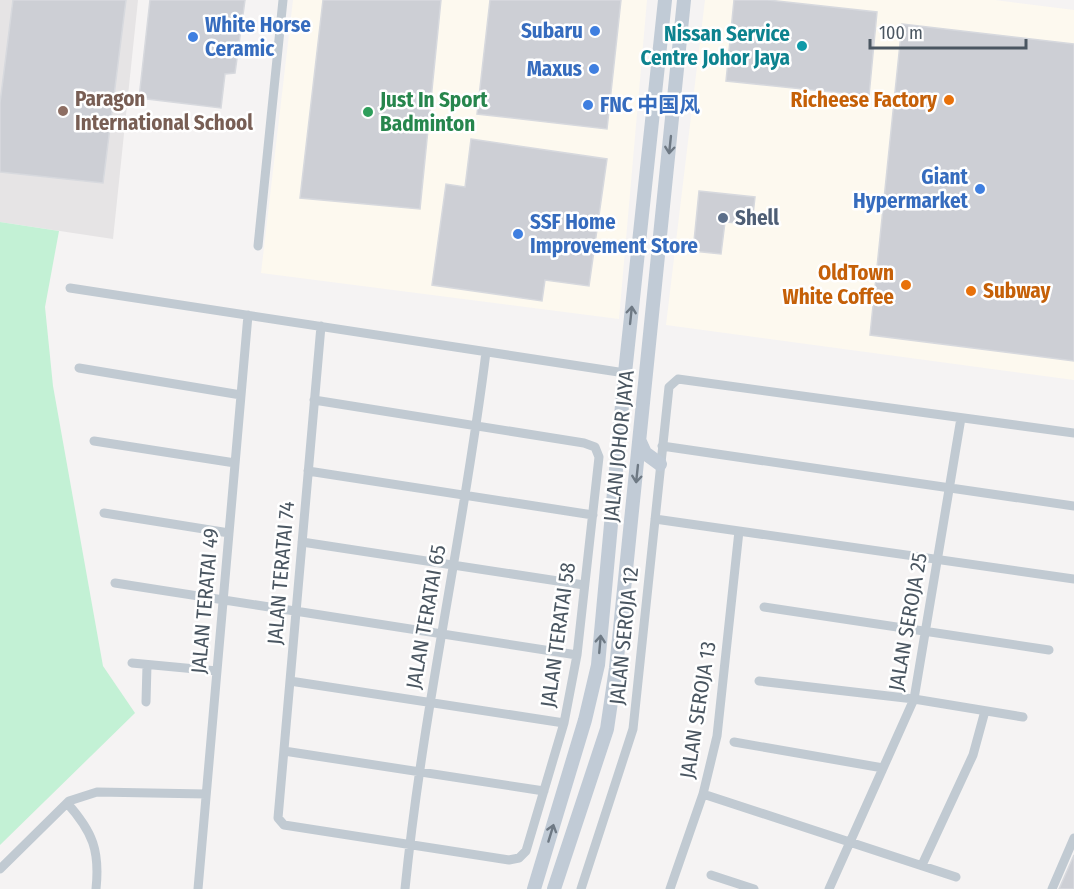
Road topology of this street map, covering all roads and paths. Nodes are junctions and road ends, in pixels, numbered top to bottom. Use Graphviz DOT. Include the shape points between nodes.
graph roads {
  1 [pos="283,0"];
  2 [pos="665,0"];
  3 [pos="684,1"];
  4 [pos="258,246"];
  5 [pos="70,288"];
  6 [pos="248,315"];
  7 [pos="321,326"];
  8 [pos="486,352"];
  9 [pos="79,368"];
  10 [pos="625,373"];
  11 [pos="241,395"];
  12 [pos="314,400"];
  13 [pos="961,418"];
  14 [pos="477,426"];
  15 [pos="1074,433"];
  16 [pos="94,441"];
  17 [pos="640,441"];
  18 [pos="662,446"];
  19 [pos="235,463"];
  20 [pos="660,464"];
  21 [pos="308,471"];
  22 [pos="949,488"];
  23 [pos="465,496"];
  24 [pos="1074,506"];
  25 [pos="104,513"];
  26 [pos="593,515"];
  27 [pos="655,519"];
  28 [pos="739,531"];
  29 [pos="229,533"];
  30 [pos="302,542"];
  31 [pos="937,560"];
  32 [pos="454,565"];
  33 [pos="1074,579"];
  34 [pos="115,583"];
  35 [pos="584,585"];
  36 [pos="223,600"];
  37 [pos="764,607"];
  38 [pos="296,611"];
  39 [pos="925,633"];
  40 [pos="441,634"];
  41 [pos="1049,650"];
  42 [pos="577,655"];
  43 [pos="132,663"];
  44 [pos="147,665"];
  45 [pos="217,671"];
  46 [pos="290,681"];
  47 [pos="759,681"];
  48 [pos="914,699"];
  49 [pos="430,701"];
  50 [pos="146,702"];
  51 [pos="985,711"];
  52 [pos="1023,717"];
  53 [pos="564,723"];
  54 [pos="734,742"];
  55 [pos="284,751"];
  56 [pos="883,768"];
  57 [pos="420,772"];
  58 [pos="544,791"];
  59 [pos="206,794"];
  60 [pos="704,794"];
  61 [pos="67,803"];
  62 [pos="1074,838"];
  63 [pos="411,843"];
  64 [pos="849,844"];
  65 [pos="922,865"];
  66 [pos="0,869"];
  67 [pos="711,875"];
  68 [pos="956,877"];
  69 [pos="96,889"];
  70 [pos="198,889"];
  71 [pos="405,889"];
  72 [pos="534,889"];
  73 [pos="554,889"];
  74 [pos="581,889"];
  75 [pos="670,889"];
  76 [pos="754,889"];
  77 [pos="829,889"];
  78 [pos="1052,889"];
  1 -- 4 [label="street"];
  10 -- 2 [label="main road, JALAN JOHOR JAYA, one-way"];
  3 -- 17 [label="main road, JALAN JOHOR JAYA, one-way"];
  5 -- 6 [label="street"];
  6 -- 7 [label="street"];
  6 -- 11 [label="street, JALAN TERATAI 49"];
  7 -- 8 [label="street"];
  7 -- 12 [label="street, JALAN TERATAI 74"];
  8 -- 10 [label="street"];
  8 -- 14 [label="street, JALAN TERATAI 65"];
  9 -- 11 [label="street"];
  72 -- 10 [label="main road, JALAN JOHOR JAYA, one-way" via="598,665"];
  11 -- 19 [label="street, JALAN TERATAI 49"];
  12 -- 14 [label="street"];
  12 -- 21 [label="street, JALAN TERATAI 74"];
  13 -- 15 [label="street"];
  13 -- 18 [label="street, JALAN SEROJA 12" via="678,379 669,387"];
  13 -- 22 [label="street, JALAN SEROJA 25"];
  14 -- 23 [label="street, JALAN TERATAI 65"];
  14 -- 26 [label="street, JALAN TERATAI 58" via="595,447 599,457"];
  16 -- 19 [label="street"];
  17 -- 20 [label="main road" via="645,453"];
  17 -- 73 [label="main road, JALAN JOHOR JAYA, one-way" via="607,729"];
  18 -- 20 [label="street, JALAN SEROJA 12"];
  18 -- 22 [label="street"];
  19 -- 29 [label="street, JALAN TERATAI 49"];
  20 -- 27 [label="street, JALAN SEROJA 12"];
  21 -- 23 [label="street"];
  21 -- 30 [label="street, JALAN TERATAI 74"];
  22 -- 24 [label="street"];
  22 -- 31 [label="street, JALAN SEROJA 25"];
  23 -- 26 [label="street"];
  23 -- 32 [label="street, JALAN TERATAI 65"];
  25 -- 29 [label="street"];
  26 -- 35 [label="street, JALAN TERATAI 58"];
  27 -- 28 [label="street"];
  27 -- 74 [label="street, JALAN SEROJA 12" via="633,729"];
  28 -- 31 [label="street"];
  28 -- 60 [label="street, JALAN SEROJA 13" via="717,736"];
  29 -- 36 [label="street, JALAN TERATAI 49"];
  30 -- 32 [label="street"];
  30 -- 38 [label="street, JALAN TERATAI 74"];
  31 -- 33 [label="street"];
  31 -- 39 [label="street, JALAN SEROJA 25"];
  32 -- 35 [label="street"];
  32 -- 40 [label="street, JALAN TERATAI 65"];
  34 -- 36 [label="street"];
  35 -- 42 [label="street, JALAN TERATAI 58"];
  36 -- 38 [label="street"];
  36 -- 45 [label="street, JALAN TERATAI 49"];
  37 -- 39 [label="street"];
  38 -- 40 [label="street"];
  38 -- 46 [label="street, JALAN TERATAI 74"];
  39 -- 41 [label="street"];
  39 -- 48 [label="street, JALAN SEROJA 25"];
  40 -- 42 [label="street"];
  40 -- 49 [label="street, JALAN TERATAI 65"];
  42 -- 53 [label="street, JALAN TERATAI 58"];
  43 -- 44 [label="street"];
  44 -- 45 [label="street"];
  44 -- 50 [label="street"];
  45 -- 59 [label="street, JALAN TERATAI 49"];
  46 -- 49 [label="street"];
  46 -- 55 [label="street, JALAN TERATAI 74"];
  47 -- 48 [label="street"];
  48 -- 51 [label="street"];
  48 -- 56 [label="street, JALAN SEROJA 25"];
  49 -- 53 [label="street"];
  49 -- 57 [label="street, JALAN TERATAI 65"];
  51 -- 52 [label="street"];
  51 -- 65 [label="street" via="965,772"];
  53 -- 58 [label="street, JALAN TERATAI 58"];
  54 -- 56 [label="street"];
  55 -- 57 [label="street"];
  55 -- 63 [label="street, JALAN TERATAI 74" via="280,823"];
  56 -- 64 [label="street, JALAN SEROJA 25"];
  57 -- 58 [label="street"];
  57 -- 63 [label="street, JALAN TERATAI 65"];
  58 -- 63 [label="street, JALAN TERATAI 58" via="526,851 519,858 509,860"];
  59 -- 61 [label="street" via="97,792"];
  59 -- 70 [label="street, JALAN TERATAI 49"];
  60 -- 64 [label="street"];
  60 -- 75 [label="street, JALAN SEROJA 13"];
  61 -- 66 [label="street"];
  61 -- 69 [label="street" via="97,849"];
  62 -- 78 [label="street"];
  63 -- 71 [label="street, JALAN TERATAI 65"];
  64 -- 65 [label="street"];
  64 -- 77 [label="street, JALAN SEROJA 25"];
  65 -- 68 [label="street"];
  67 -- 76 [label="street"];
}
